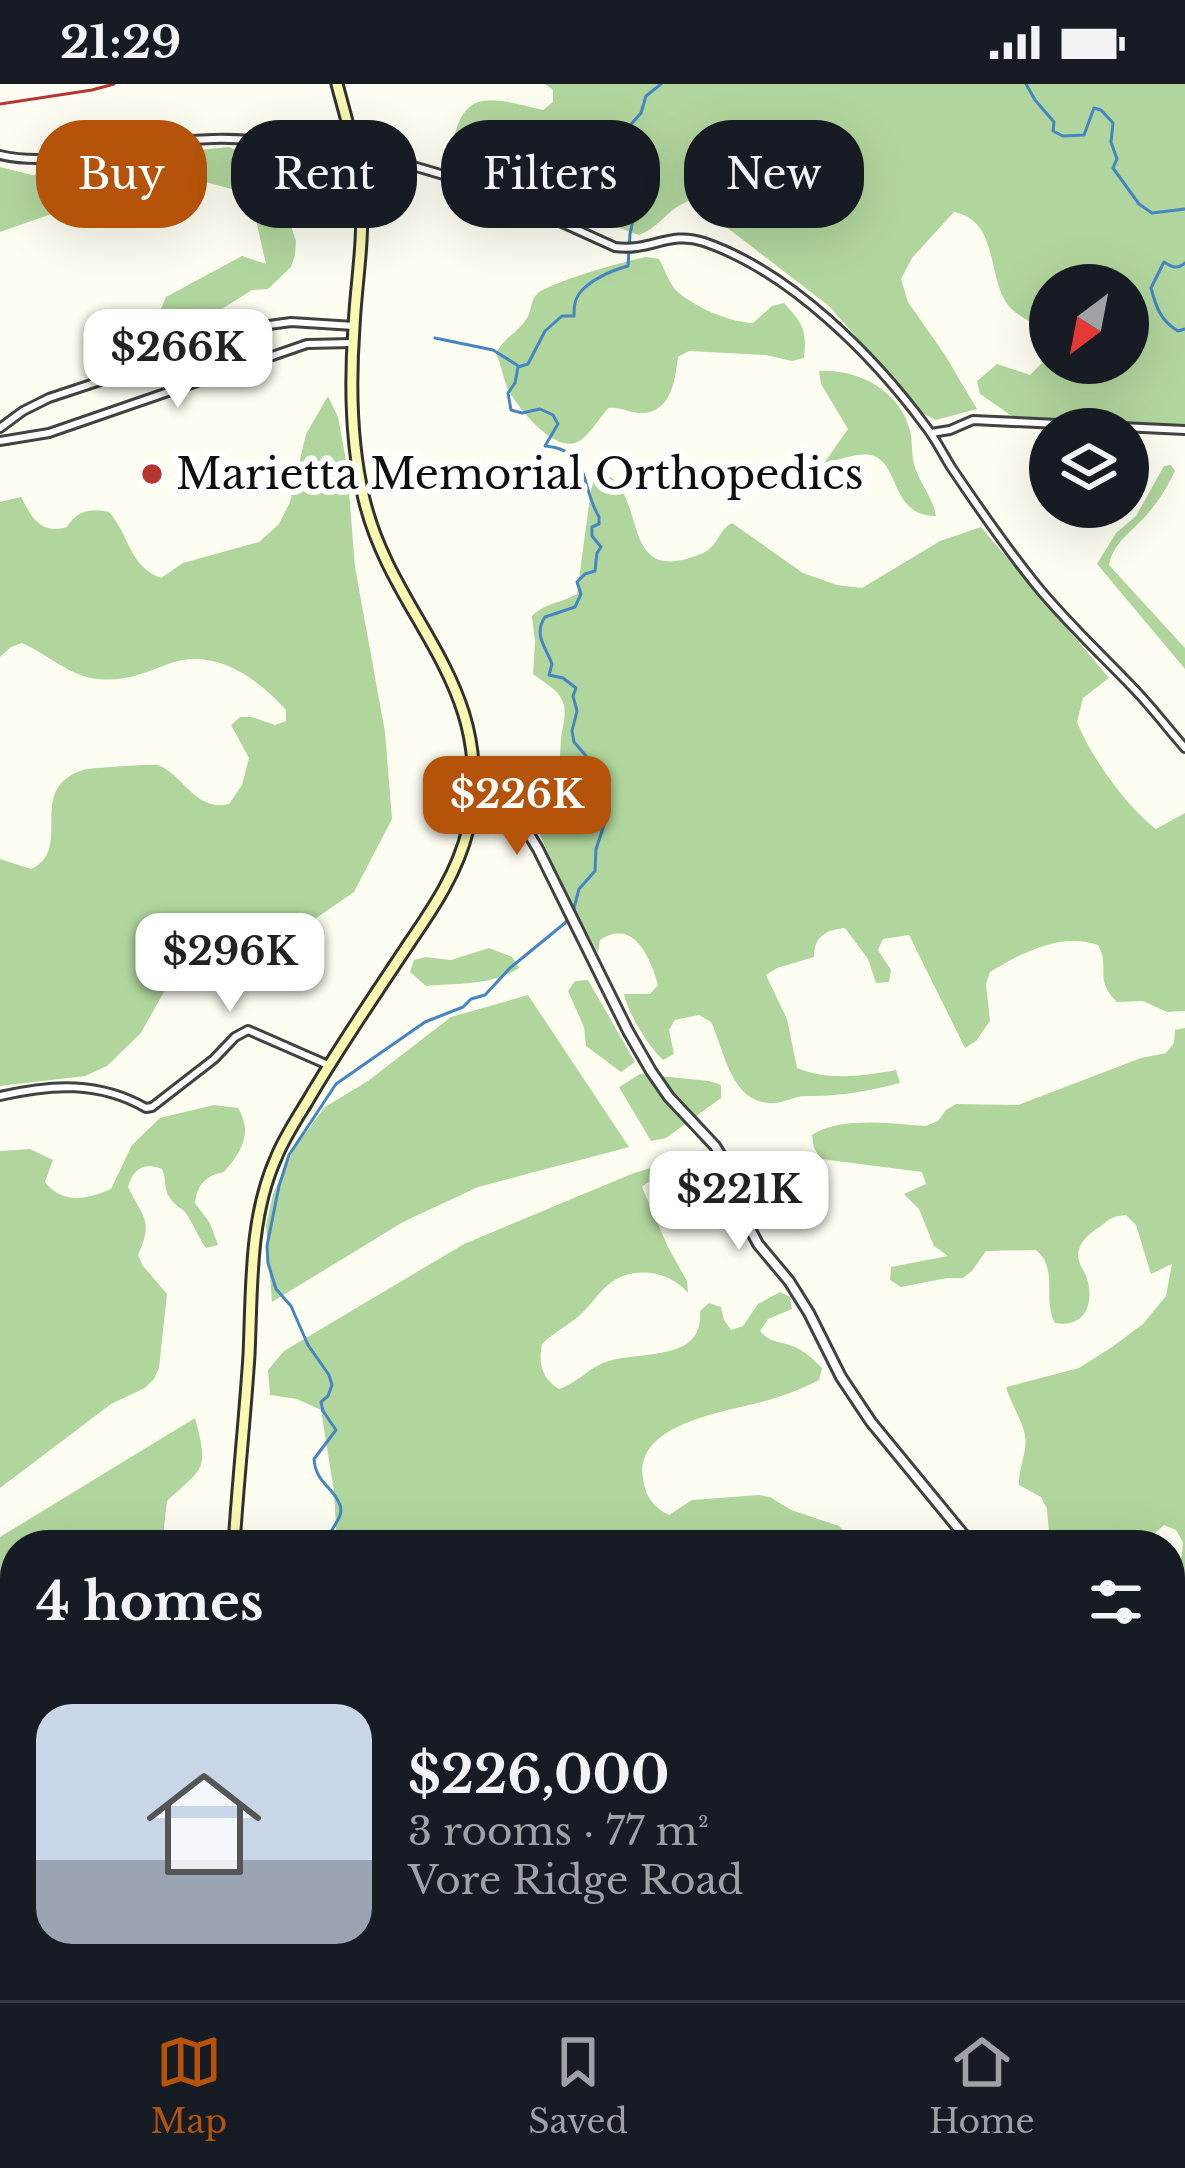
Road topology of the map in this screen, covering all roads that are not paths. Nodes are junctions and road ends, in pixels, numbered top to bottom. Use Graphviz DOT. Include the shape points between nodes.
graph roads {
  1 [pos="337,84"];
  2 [pos="346,120"];
  3 [pos="231,140"];
  4 [pos="0,155"];
  5 [pos="417,167"];
  6 [pos="362,228"];
  7 [pos="354,326"];
  8 [pos="353,343"];
  9 [pos="0,428"];
  10 [pos="1185,430"];
  11 [pos="931,433"];
  12 [pos="0,441"];
  13 [pos="1185,748"];
  14 [pos="472,791"];
  15 [pos="328,1065"];
  16 [pos="0,1096"];
  17 [pos="235,1530"];
  18 [pos="960,1530"];
  1 -- 2 [label="main road"];
  3 -- 4 [label="street" via="39,161"];
  5 -- 11 [label="street" via="623,248 688,238 763,270 840,332"];
  6 -- 7 [label="main road"];
  7 -- 8 [label="main road"];
  7 -- 9 [label="street" via="269,325 49,398"];
  8 -- 12 [label="street" via="307,344 49,433"];
  8 -- 14 [label="main road" via="368,512 455,684"];
  10 -- 11 [label="street" via="974,420"];
  11 -- 13 [label="street" via="1035,584"];
  14 -- 15 [label="main road" via="468,828 441,895"];
  14 -- 18 [label="street" via="516,813 639,1051 729,1169 758,1244 809,1313 841,1377"];
  15 -- 16 [label="street" via="248,1030 152,1107 88,1087"];
  15 -- 17 [label="main road" via="264,1187"];
}
